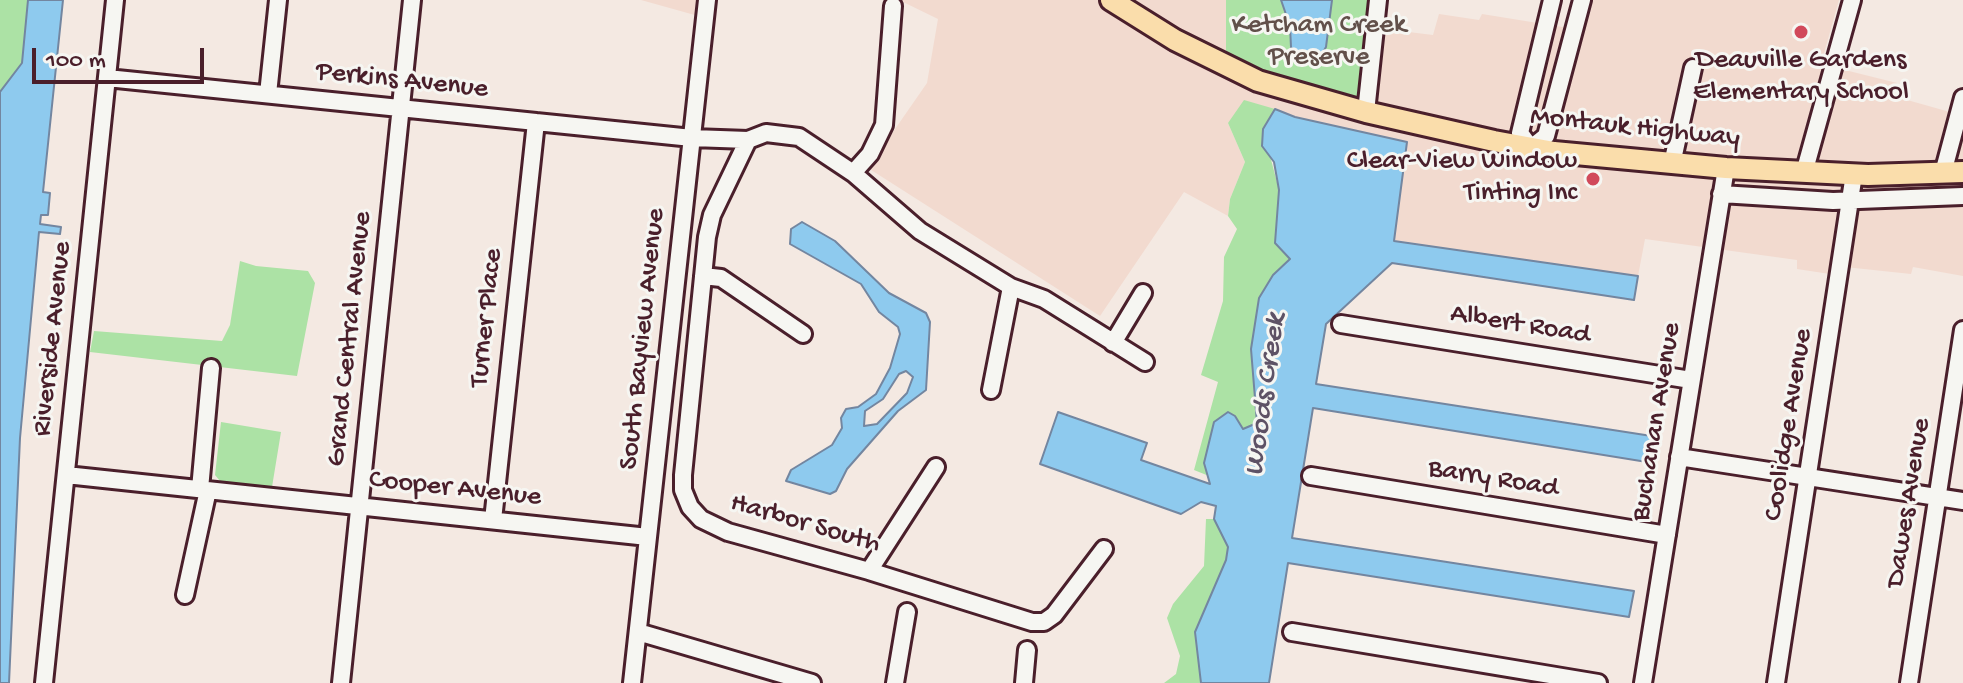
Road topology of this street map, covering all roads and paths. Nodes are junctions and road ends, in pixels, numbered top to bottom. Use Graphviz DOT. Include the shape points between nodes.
graph roads {
  1 [pos="115,0"];
  2 [pos="278,0"];
  3 [pos="412,0"];
  4 [pos="707,0"];
  5 [pos="1111,0"];
  6 [pos="1378,0"];
  7 [pos="1552,0"];
  8 [pos="1582,0"];
  9 [pos="1852,0"];
  10 [pos="893,6"];
  11 [pos="1693,68"];
  12 [pos="107,78"];
  13 [pos="268,94"];
  14 [pos="1963,98"];
  15 [pos="401,108"];
  16 [pos="1366,112"];
  17 [pos="536,122"];
  18 [pos="692,138"];
  19 [pos="748,140"];
  20 [pos="1531,148"];
  21 [pos="1672,164"];
  22 [pos="1726,168"];
  23 [pos="1953,172"];
  24 [pos="853,173"];
  25 [pos="1804,173"];
  26 [pos="1854,174"];
  27 [pos="1721,194"];
  28 [pos="1963,196"];
  29 [pos="1851,200"];
  30 [pos="703,276"];
  31 [pos="1011,287"];
  32 [pos="1143,293"];
  33 [pos="1341,324"];
  34 [pos="1963,330"];
  35 [pos="803,334"];
  36 [pos="1113,343"];
  37 [pos="1145,362"];
  38 [pos="211,368"];
  39 [pos="1691,380"];
  40 [pos="991,390"];
  41 [pos="1679,457"];
  42 [pos="936,467"];
  43 [pos="66,475"];
  44 [pos="1311,476"];
  45 [pos="1808,477"];
  46 [pos="204,490"];
  47 [pos="1938,497"];
  48 [pos="1963,501"];
  49 [pos="360,506"];
  50 [pos="493,520"];
  51 [pos="1667,535"];
  52 [pos="648,537"];
  53 [pos="1104,549"];
  54 [pos="869,571"];
  55 [pos="185,595"];
  56 [pos="907,612"];
  57 [pos="638,632"];
  58 [pos="1292,632"];
  59 [pos="1027,650"];
  60 [pos="44,683"];
  61 [pos="341,683"];
  62 [pos="632,683"];
  63 [pos="812,683"];
  64 [pos="895,683"];
  65 [pos="1024,683"];
  66 [pos="1598,683"];
  67 [pos="1643,683"];
  68 [pos="1776,683"];
  69 [pos="1909,683"];
  1 -- 12 [label="street, Riverside Avenue"];
  2 -- 13 [label="street"];
  3 -- 15 [label="street, Grand Central Avenue"];
  4 -- 18 [label="street, South Bayview Avenue"];
  5 -- 16 [label="main road, Montauk Highway" via="1213,61 1307,97"];
  6 -- 16 [label="street"];
  7 -- 20 [label="street" via="1520,133"];
  8 -- 20 [label="street" via="1546,136"];
  9 -- 25 [label="street"];
  10 -- 24 [label="street" via="884,125"];
  11 -- 21 [label="street"];
  12 -- 13 [label="street, Perkins Avenue"];
  12 -- 43 [label="street, Riverside Avenue"];
  13 -- 15 [label="street, Perkins Avenue"];
  14 -- 23 [label="street"];
  15 -- 17 [label="street, Perkins Avenue"];
  15 -- 49 [label="street, Grand Central Avenue"];
  16 -- 20 [label="main road, Montauk Highway"];
  17 -- 18 [label="street, Perkins Avenue"];
  17 -- 50 [label="street, Turner Place"];
  18 -- 19 [label="street, Perkins Avenue"];
  18 -- 52 [label="street, South Bayview Avenue"];
  19 -- 24 [label="street, Perkins Avenue" via="766,133 799,137"];
  19 -- 30 [label="street, Harbor South" via="712,215"];
  20 -- 21 [label="main road, Montauk Highway"];
  21 -- 22 [label="main road, Montauk Highway"];
  22 -- 25 [label="main road, Montauk Highway"];
  22 -- 27 [label="street, Buchanan Avenue"];
  23 -- 26 [label="main road, Montauk Highway"];
  24 -- 31 [label="street, Perkins Avenue" via="920,231"];
  25 -- 26 [label="main road, Montauk Highway"];
  26 -- 29 [label="street, Coolidge Avenue"];
  27 -- 29 [label="street"];
  27 -- 39 [label="street, Buchanan Avenue"];
  28 -- 29 [label="street"];
  29 -- 45 [label="street, Coolidge Avenue"];
  30 -- 35 [label="street" via="721,278"];
  30 -- 54 [label="street, Harbor South" via="683,475 690,507 728,532"];
  31 -- 36 [label="street, Perkins Avenue" via="1044,299"];
  31 -- 40 [label="street"];
  32 -- 36 [label="street"];
  33 -- 39 [label="street, Albert Road"];
  34 -- 47 [label="street, Dawes Avenue"];
  36 -- 37 [label="street, Perkins Avenue"];
  38 -- 46 [label="street"];
  39 -- 41 [label="street, Buchanan Avenue"];
  41 -- 45 [label="street"];
  41 -- 51 [label="street, Buchanan Avenue"];
  42 -- 54 [label="street"];
  43 -- 46 [label="street, Cooper Avenue"];
  43 -- 60 [label="street, Riverside Avenue"];
  44 -- 51 [label="street, Barry Road"];
  45 -- 47 [label="street"];
  45 -- 68 [label="street, Coolidge Avenue"];
  46 -- 49 [label="street, Cooper Avenue"];
  46 -- 55 [label="street"];
  47 -- 48 [label="street"];
  47 -- 69 [label="street, Dawes Avenue"];
  49 -- 50 [label="street, Cooper Avenue"];
  49 -- 61 [label="street, Grand Central Avenue"];
  50 -- 52 [label="street, Cooper Avenue"];
  51 -- 67 [label="street, Buchanan Avenue"];
  52 -- 57 [label="street, South Bayview Avenue"];
  53 -- 54 [label="street, Harbor South" via="1044,622"];
  56 -- 64 [label="street"];
  57 -- 62 [label="street, South Bayview Avenue"];
  57 -- 63 [label="street"];
  58 -- 66 [label="street"];
  59 -- 65 [label="street"];
}
